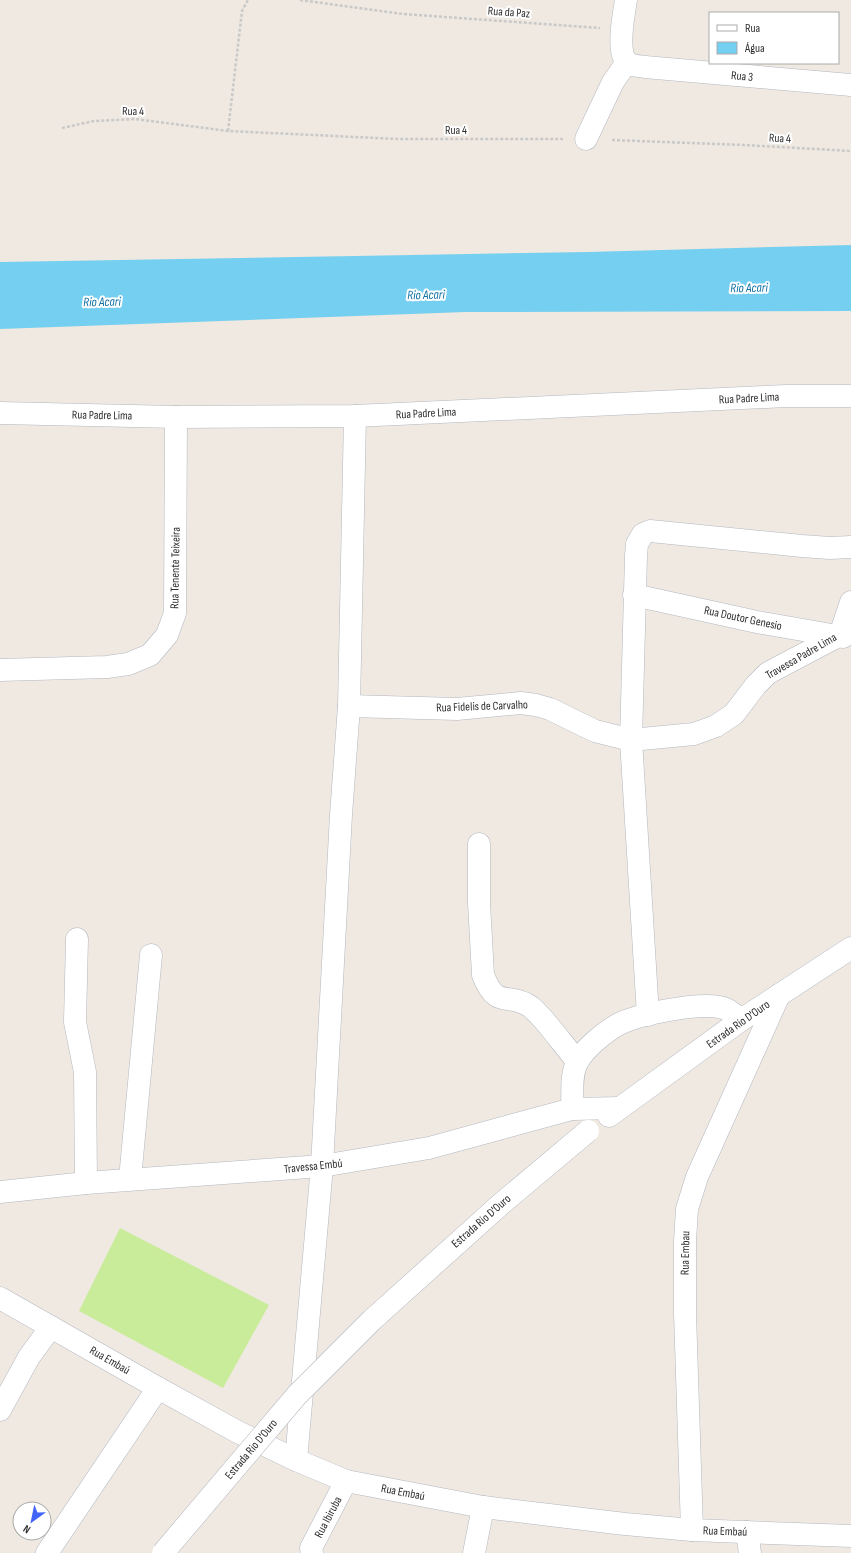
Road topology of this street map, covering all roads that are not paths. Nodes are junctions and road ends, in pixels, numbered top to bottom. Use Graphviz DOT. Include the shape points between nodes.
graph roads {
  1 [pos="626,0"];
  2 [pos="624,46"];
  3 [pos="851,85"];
  4 [pos="586,139"];
  5 [pos="851,396"];
  6 [pos="0,413"];
  7 [pos="355,416"];
  8 [pos="176,417"];
  9 [pos="851,547"];
  10 [pos="634,595"];
  11 [pos="851,602"];
  12 [pos="845,639"];
  13 [pos="0,670"];
  14 [pos="349,706"];
  15 [pos="631,740"];
  16 [pos="479,844"];
  17 [pos="77,939"];
  18 [pos="851,948"];
  19 [pos="151,955"];
  20 [pos="779,995"];
  21 [pos="648,1015"];
  22 [pos="741,1020"];
  23 [pos="578,1061"];
  24 [pos="620,1108"];
  25 [pos="572,1109"];
  26 [pos="322,1166"];
  27 [pos="130,1179"];
  28 [pos="86,1183"];
  29 [pos="0,1192"];
  30 [pos="0,1298"];
  31 [pos="51,1327"];
  32 [pos="158,1388"];
  33 [pos="0,1410"];
  34 [pos="296,1460"];
  35 [pos="346,1481"];
  36 [pos="483,1507"];
  37 [pos="692,1530"];
  38 [pos="746,1532"];
  39 [pos="851,1536"];
  40 [pos="310,1551"];
  41 [pos="47,1553"];
  42 [pos="163,1553"];
  43 [pos="474,1553"];
  44 [pos="750,1553"];
  1 -- 2 [label="street"];
  2 -- 3 [label="street, Rua 3" via="645,67"];
  2 -- 4 [label="street" via="613,82"];
  5 -- 7 [label="street, Rua Padre Lima" via="786,396"];
  6 -- 8 [label="street, Rua Padre Lima"];
  7 -- 8 [label="street, Rua Padre Lima"];
  7 -- 14 [label="street"];
  8 -- 13 [label="street, Rua Tenente Teixeira" via="175,613 167,635 150,655 128,664 107,667"];
  9 -- 10 [label="street" via="802,546 650,531 643,534 638,544"];
  10 -- 12 [label="street, Rua Doutor Genesio"];
  10 -- 15 [label="street"];
  11 -- 12 [label="street, Travessa Padre Lima"];
  12 -- 15 [label="street, Travessa Padre Lima" via="768,673 734,714 716,726 694,734"];
  14 -- 15 [label="street, Rua Fidelis de Carvalho" via="457,709 536,704 595,730"];
  14 -- 26 [label="street"];
  15 -- 21 [label="street"];
  16 -- 23 [label="street" via="479,903 483,975 486,983 496,996 504,1000 519,1001 531,1007"];
  17 -- 28 [label="street" via="75,1022 84,1072"];
  18 -- 20 [label="street, Estrada Rio D'Ouro"];
  19 -- 27 [label="street"];
  20 -- 22 [label="street, Estrada Rio D'Ouro"];
  20 -- 37 [label="street, Rua Embau" via="697,1177 687,1209 685,1313"];
  21 -- 22 [label="street" via="693,1006 716,1006 727,1009"];
  21 -- 23 [label="street" via="619,1024 585,1051"];
  22 -- 24 [label="street, Estrada Rio D'Ouro"];
  23 -- 25 [label="street" via="574,1075"];
  24 -- 25 [label="street, Travessa Embú"];
  24 -- 42 [label="street, Estrada Rio D'Ouro, bridge" via="588,1131 495,1209 372,1320 297,1395"];
  25 -- 26 [label="street, Travessa Embú" via="429,1148"];
  26 -- 27 [label="street, Travessa Embú"];
  26 -- 34 [label="street"];
  27 -- 28 [label="street, Travessa Embú"];
  28 -- 29 [label="street, Travessa Embú"];
  30 -- 31 [label="street, Rua Embaú"];
  31 -- 32 [label="street, Rua Embaú"];
  31 -- 33 [label="street" via="29,1357"];
  32 -- 34 [label="street, Rua Embaú" via="236,1431"];
  32 -- 41 [label="street"];
  34 -- 35 [label="street, Rua Embaú"];
  35 -- 36 [label="street, Rua Embaú"];
  35 -- 40 [label="street, Rua Ibiruba"];
  36 -- 37 [label="street, Rua Embaú"];
  36 -- 43 [label="street"];
  37 -- 38 [label="street, Rua Embaú"];
  38 -- 39 [label="street, Rua Embaú"];
  38 -- 44 [label="street"];
}
